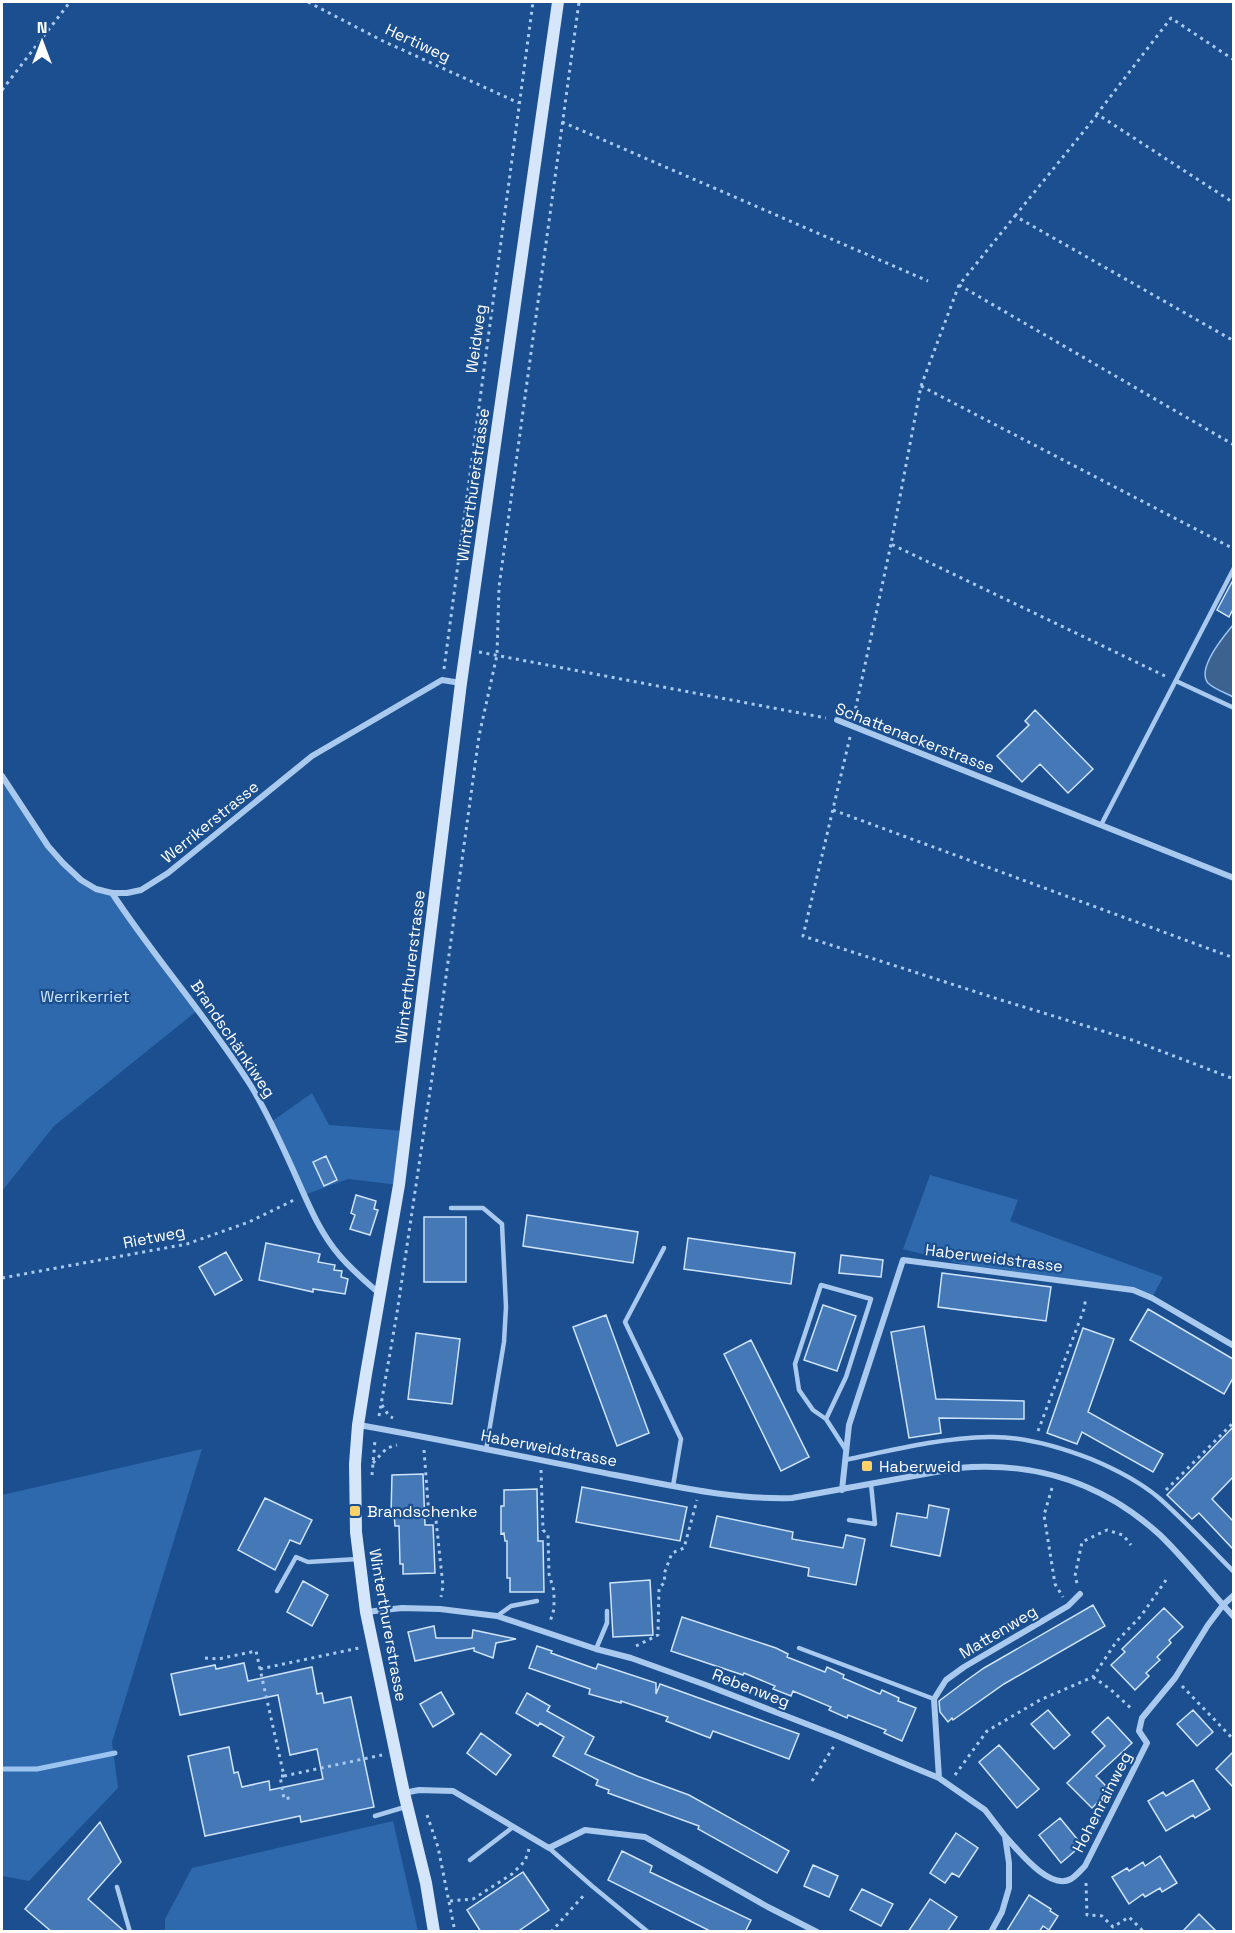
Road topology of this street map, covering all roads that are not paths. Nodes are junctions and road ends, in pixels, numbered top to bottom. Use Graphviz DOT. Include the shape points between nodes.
graph roads {
  1 [pos="558,2"];
  2 [pos="1233,568"];
  3 [pos="1176,681"];
  4 [pos="461,683"];
  5 [pos="1233,708"];
  6 [pos="837,720"];
  7 [pos="2,776"];
  8 [pos="1101,825"];
  9 [pos="1233,878"];
  10 [pos="112,893"];
  11 [pos="451,1208"];
  12 [pos="664,1248"];
  13 [pos="380,1294"];
  14 [pos="1233,1346"];
  15 [pos="826,1419"];
  16 [pos="358,1425"];
  17 [pos="486,1450"];
  18 [pos="846,1450"];
  19 [pos="845,1460"];
  20 [pos="871,1484"];
  21 [pos="673,1486"];
  22 [pos="842,1490"];
  23 [pos="849,1520"];
  24 [pos="358,1559"];
  25 [pos="1233,1572"];
  26 [pos="277,1591"];
  27 [pos="1080,1594"];
  28 [pos="1233,1595"];
  29 [pos="537,1601"];
  30 [pos="1223,1605"];
  31 [pos="607,1611"];
  32 [pos="366,1612"];
  33 [pos="497,1616"];
  34 [pos="1233,1617"];
  35 [pos="799,1648"];
  36 [pos="596,1649"];
  37 [pos="934,1699"];
  38 [pos="939,1778"];
  39 [pos="404,1793"];
  40 [pos="407,1807"];
  41 [pos="375,1816"];
  42 [pos="513,1827"];
  43 [pos="1005,1836"];
  44 [pos="549,1848"];
  45 [pos="470,1860"];
  46 [pos="117,1887"];
  47 [pos="130,1932"];
  48 [pos="434,1932"];
  49 [pos="648,1932"];
  50 [pos="817,1932"];
  51 [pos="991,1932"];
  1 -- 4 [label="main road, Winterthurerstrasse"];
  2 -- 3 [label="lane"];
  3 -- 5 [label="lane"];
  3 -- 8 [label="lane"];
  4 -- 10 [label="street, Werrikerstrasse" via="442,680 312,756 155,882 141,890"];
  4 -- 13 [label="main road, Winterthurerstrasse" via="399,1185"];
  6 -- 8 [label="street, Schattenackerstrasse"];
  7 -- 10 [label="street, Werrikerstrasse" via="63,863 81,880"];
  8 -- 9 [label="street, Schattenackerstrasse"];
  10 -- 13 [label="street, Brandschänkiweg" via="239,1067 271,1122 321,1230 340,1256"];
  11 -- 17 [label="lane" via="483,1208 502,1224 504,1342"];
  12 -- 21 [label="lane" via="625,1322 681,1438"];
  13 -- 16 [label="main road, Winterthurerstrasse"];
  14 -- 18 [label="street, Haberweidstrasse" via="1133,1290 903,1260 849,1425"];
  15 -- 15 [label="lane" via="846,1377 871,1299 821,1285 795,1364 799,1390 813,1410"];
  15 -- 18 [label="lane"];
  16 -- 17 [label="street, Haberweidstrasse"];
  16 -- 24 [label="main road, Winterthurerstrasse" via="354,1486"];
  17 -- 21 [label="street, Haberweidstrasse"];
  18 -- 19 [label="street, Haberweidstrasse"];
  19 -- 22 [label="street, Haberweidstrasse"];
  19 -- 25 [label="lane" via="937,1441 991,1437 1065,1449 1118,1470 1158,1497"];
  20 -- 22 [label="street, Haberweidstrasse"];
  20 -- 23 [label="lane" via="875,1524"];
  20 -- 30 [label="street, Haberweidstrasse" via="983,1466 1056,1476 1088,1487 1150,1528"];
  21 -- 22 [label="street, Haberweidstrasse" via="766,1499"];
  24 -- 26 [label="lane" via="308,1562 296,1557"];
  24 -- 32 [label="main road, Winterthurerstrasse"];
  27 -- 37 [label="street, Mattenweg" via="1068,1606 946,1680"];
  28 -- 30 [label="street"];
  29 -- 33 [label="lane" via="511,1606"];
  30 -- 34 [label="street, Haberweidstrasse"];
  30 -- 43 [label="street, Hohenrainweg" via="1175,1678 1142,1718 1139,1731 1147,1743 1085,1866 1070,1880 1055,1881 1037,1870"];
  31 -- 36 [label="lane" via="607,1623"];
  32 -- 33 [label="street, Rebenweg" via="440,1609"];
  32 -- 39 [label="main road, Winterthurerstrasse"];
  33 -- 36 [label="street, Rebenweg"];
  35 -- 37 [label="lane"];
  36 -- 38 [label="street, Rebenweg" via="631,1658"];
  37 -- 38 [label="street"];
  38 -- 43 [label="street, Rebenweg" via="985,1810"];
  39 -- 40 [label="main road, Winterthurerstrasse"];
  39 -- 42 [label="street" via="453,1791"];
  40 -- 41 [label="lane"];
  40 -- 48 [label="main road, Winterthurerstrasse"];
  42 -- 44 [label="street"];
  42 -- 45 [label="lane"];
  43 -- 51 [label="street, Rebenweg" via="1009,1888"];
  44 -- 49 [label="lane"];
  44 -- 50 [label="street" via="585,1830 645,1837"];
  46 -- 47 [label="lane"];
}
